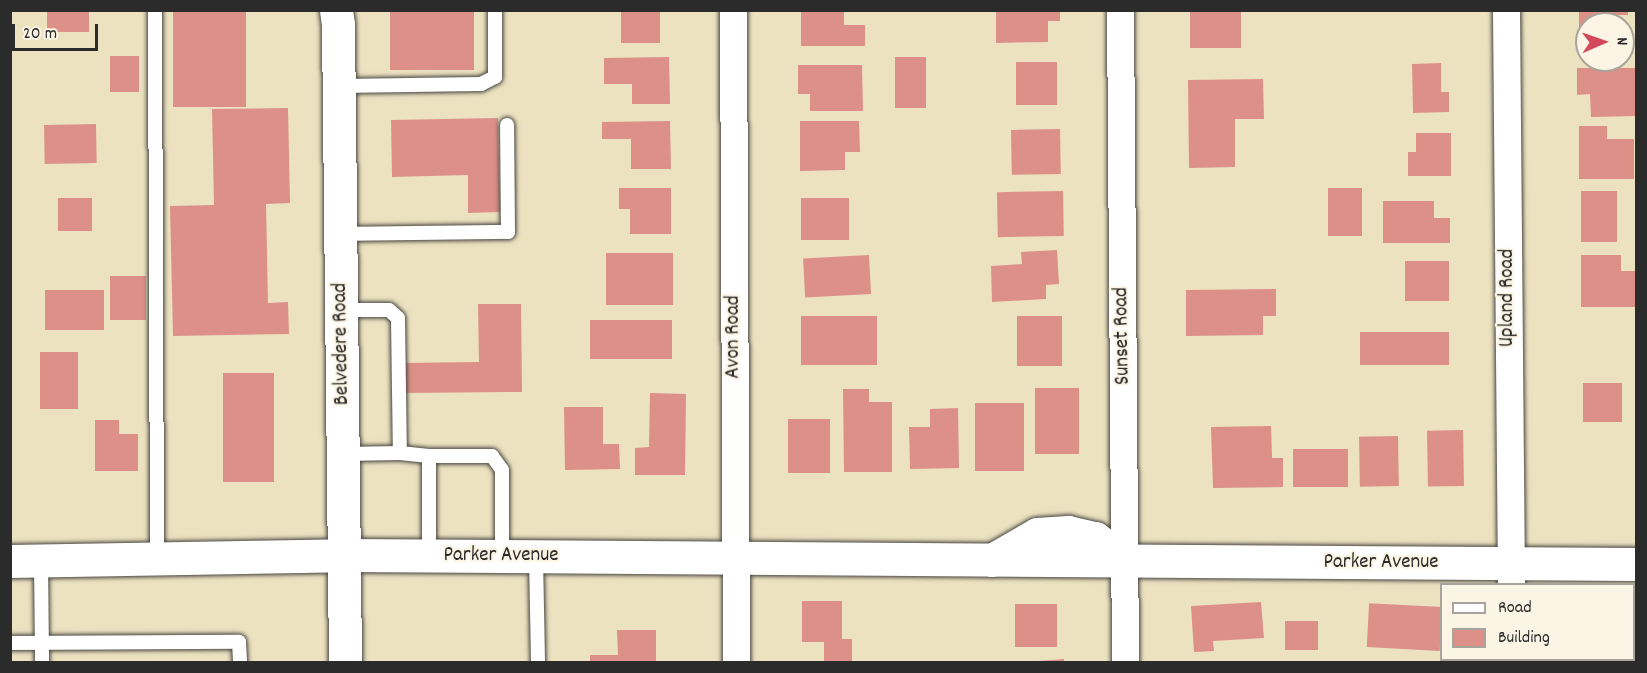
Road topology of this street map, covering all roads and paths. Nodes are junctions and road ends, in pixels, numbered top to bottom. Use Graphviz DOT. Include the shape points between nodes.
graph roads {
  1 [pos="155,10"];
  2 [pos="495,10"];
  3 [pos="733,10"];
  4 [pos="1120,10"];
  5 [pos="1506,10"];
  6 [pos="338,15"];
  7 [pos="339,86"];
  8 [pos="507,125"];
  9 [pos="341,234"];
  10 [pos="342,309"];
  11 [pos="343,453"];
  12 [pos="400,453"];
  13 [pos="429,456"];
  14 [pos="344,555"];
  15 [pos="429,555"];
  16 [pos="502,556"];
  17 [pos="536,556"];
  18 [pos="157,558"];
  19 [pos="735,558"];
  20 [pos="26,561"];
  21 [pos="1125,561"];
  22 [pos="1636,564"];
  23 [pos="1511,574"];
  24 [pos="10,643"];
  25 [pos="41,644"];
  26 [pos="42,663"];
  27 [pos="240,663"];
  28 [pos="345,663"];
  29 [pos="538,663"];
  30 [pos="736,663"];
  31 [pos="1125,663"];
  1 -- 18 [label="lane"];
  2 -- 7 [label="lane" via="495,77 481,84"];
  3 -- 19 [label="street, Avon Road"];
  4 -- 21 [label="street, Sunset Road"];
  5 -- 23 [label="street, Upland Road"];
  6 -- 7 [label="street, Belvedere Road"];
  7 -- 9 [label="street, Belvedere Road"];
  8 -- 9 [label="lane" via="508,232"];
  9 -- 10 [label="street, Belvedere Road"];
  10 -- 11 [label="street, Belvedere Road"];
  10 -- 12 [label="lane" via="389,310 398,318"];
  11 -- 12 [label="lane"];
  11 -- 14 [label="street, Belvedere Road"];
  12 -- 13 [label="lane"];
  13 -- 15 [label="lane"];
  13 -- 16 [label="lane" via="492,456 499,462"];
  14 -- 15 [label="street, Parker Avenue"];
  14 -- 18 [label="street, Parker Avenue"];
  14 -- 28 [label="street, Belvedere Road"];
  15 -- 16 [label="street, Parker Avenue"];
  16 -- 17 [label="street, Parker Avenue"];
  17 -- 19 [label="street, Parker Avenue"];
  17 -- 29 [label="lane"];
  18 -- 20 [label="street, Parker Avenue"];
  19 -- 21 [label="street, Parker Avenue" via="992,560 1037,534 1068,532 1095,538"];
  19 -- 30 [label="street, Avon Road"];
  20 -- 25 [label="lane"];
  21 -- 23 [label="street, Parker Avenue"];
  21 -- 31 [label="street, Sunset Road"];
  22 -- 23 [label="street, Parker Avenue"];
  24 -- 25 [label="lane"];
  25 -- 26 [label="lane"];
  25 -- 27 [label="lane" via="239,642"];
}
